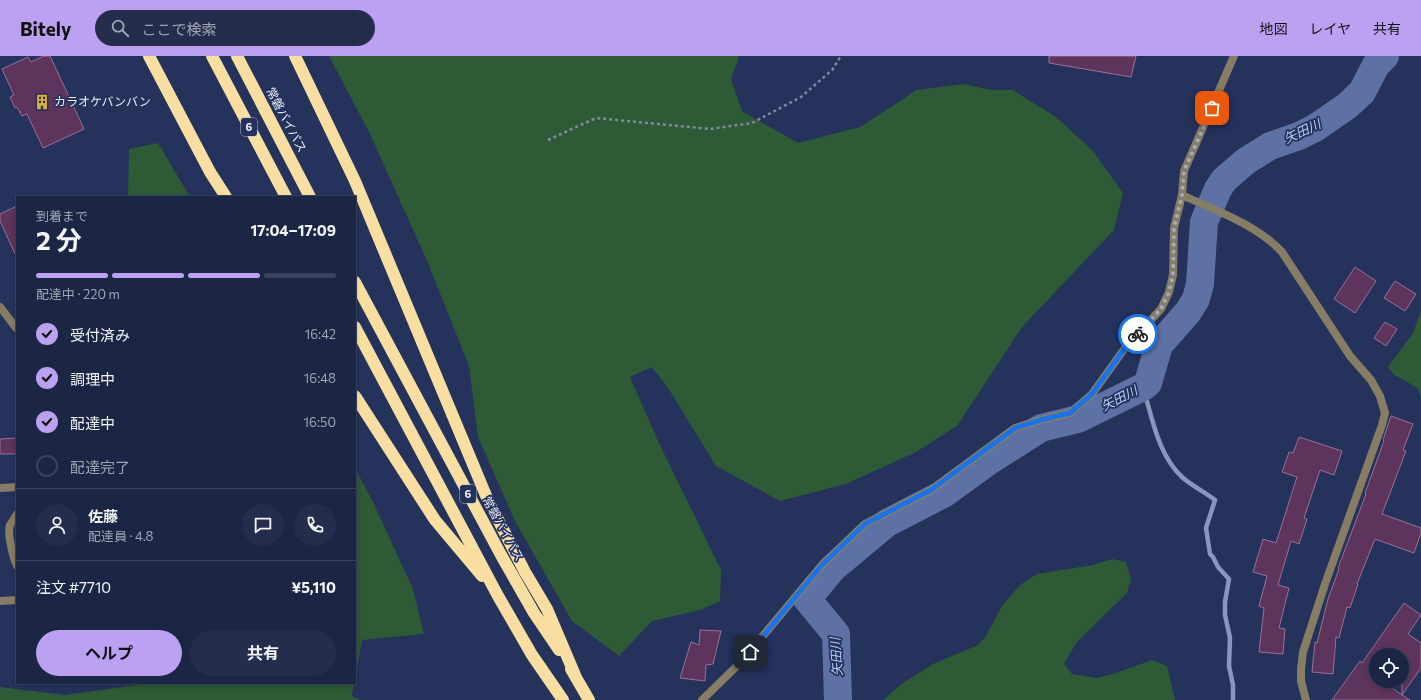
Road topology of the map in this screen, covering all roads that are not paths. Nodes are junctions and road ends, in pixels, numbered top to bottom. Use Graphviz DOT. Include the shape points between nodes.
graph roads {
  1 [pos="149,56"];
  2 [pos="212,56"];
  3 [pos="237,56"];
  4 [pos="295,56"];
  5 [pos="1234,56"];
  6 [pos="1182,195"];
  7 [pos="225,196"];
  8 [pos="285,196"];
  9 [pos="309,196"];
  10 [pos="356,284"];
  11 [pos="0,306"];
  12 [pos="16,328"];
  13 [pos="356,329"];
  14 [pos="356,398"];
  15 [pos="16,487"];
  16 [pos="0,488"];
  17 [pos="16,516"];
  18 [pos="16,564"];
  19 [pos="498,596"];
  20 [pos="16,600"];
  21 [pos="0,601"];
  22 [pos="575,676"];
  23 [pos="563,700"];
  24 [pos="589,700"];
  25 [pos="702,700"];
  26 [pos="1306,700"];
  1 -- 7 [label="highway"];
  2 -- 8 [label="highway, 6"];
  3 -- 9 [label="highway, 常磐バイパス / 6"];
  4 -- 22 [label="highway" via="355,180 487,498 547,609"];
  5 -- 6 [label="street" via="1184,171"];
  6 -- 25 [label="street" via="1174,228 1173,275 1169,292 1161,309 1125,348 1092,394 1070,413 1015,428 931,490 865,524 822,565 742,661"];
  6 -- 26 [label="street" via="1259,232 1273,242 1350,356 1371,380 1380,396 1385,413 1303,652 1301,675"];
  10 -- 22 [label="highway, 常磐バイパス / 6" via="501,555 534,613"];
  11 -- 12 [label="street"];
  13 -- 19 [label="highway, 6"];
  14 -- 19 [label="highway" via="435,520"];
  15 -- 16 [label="street"];
  17 -- 18 [label="street" via="10,526 10,538"];
  19 -- 23 [label="highway, 6"];
  20 -- 21 [label="street"];
  22 -- 24 [label="highway, 常磐バイパス / 6"];
}
